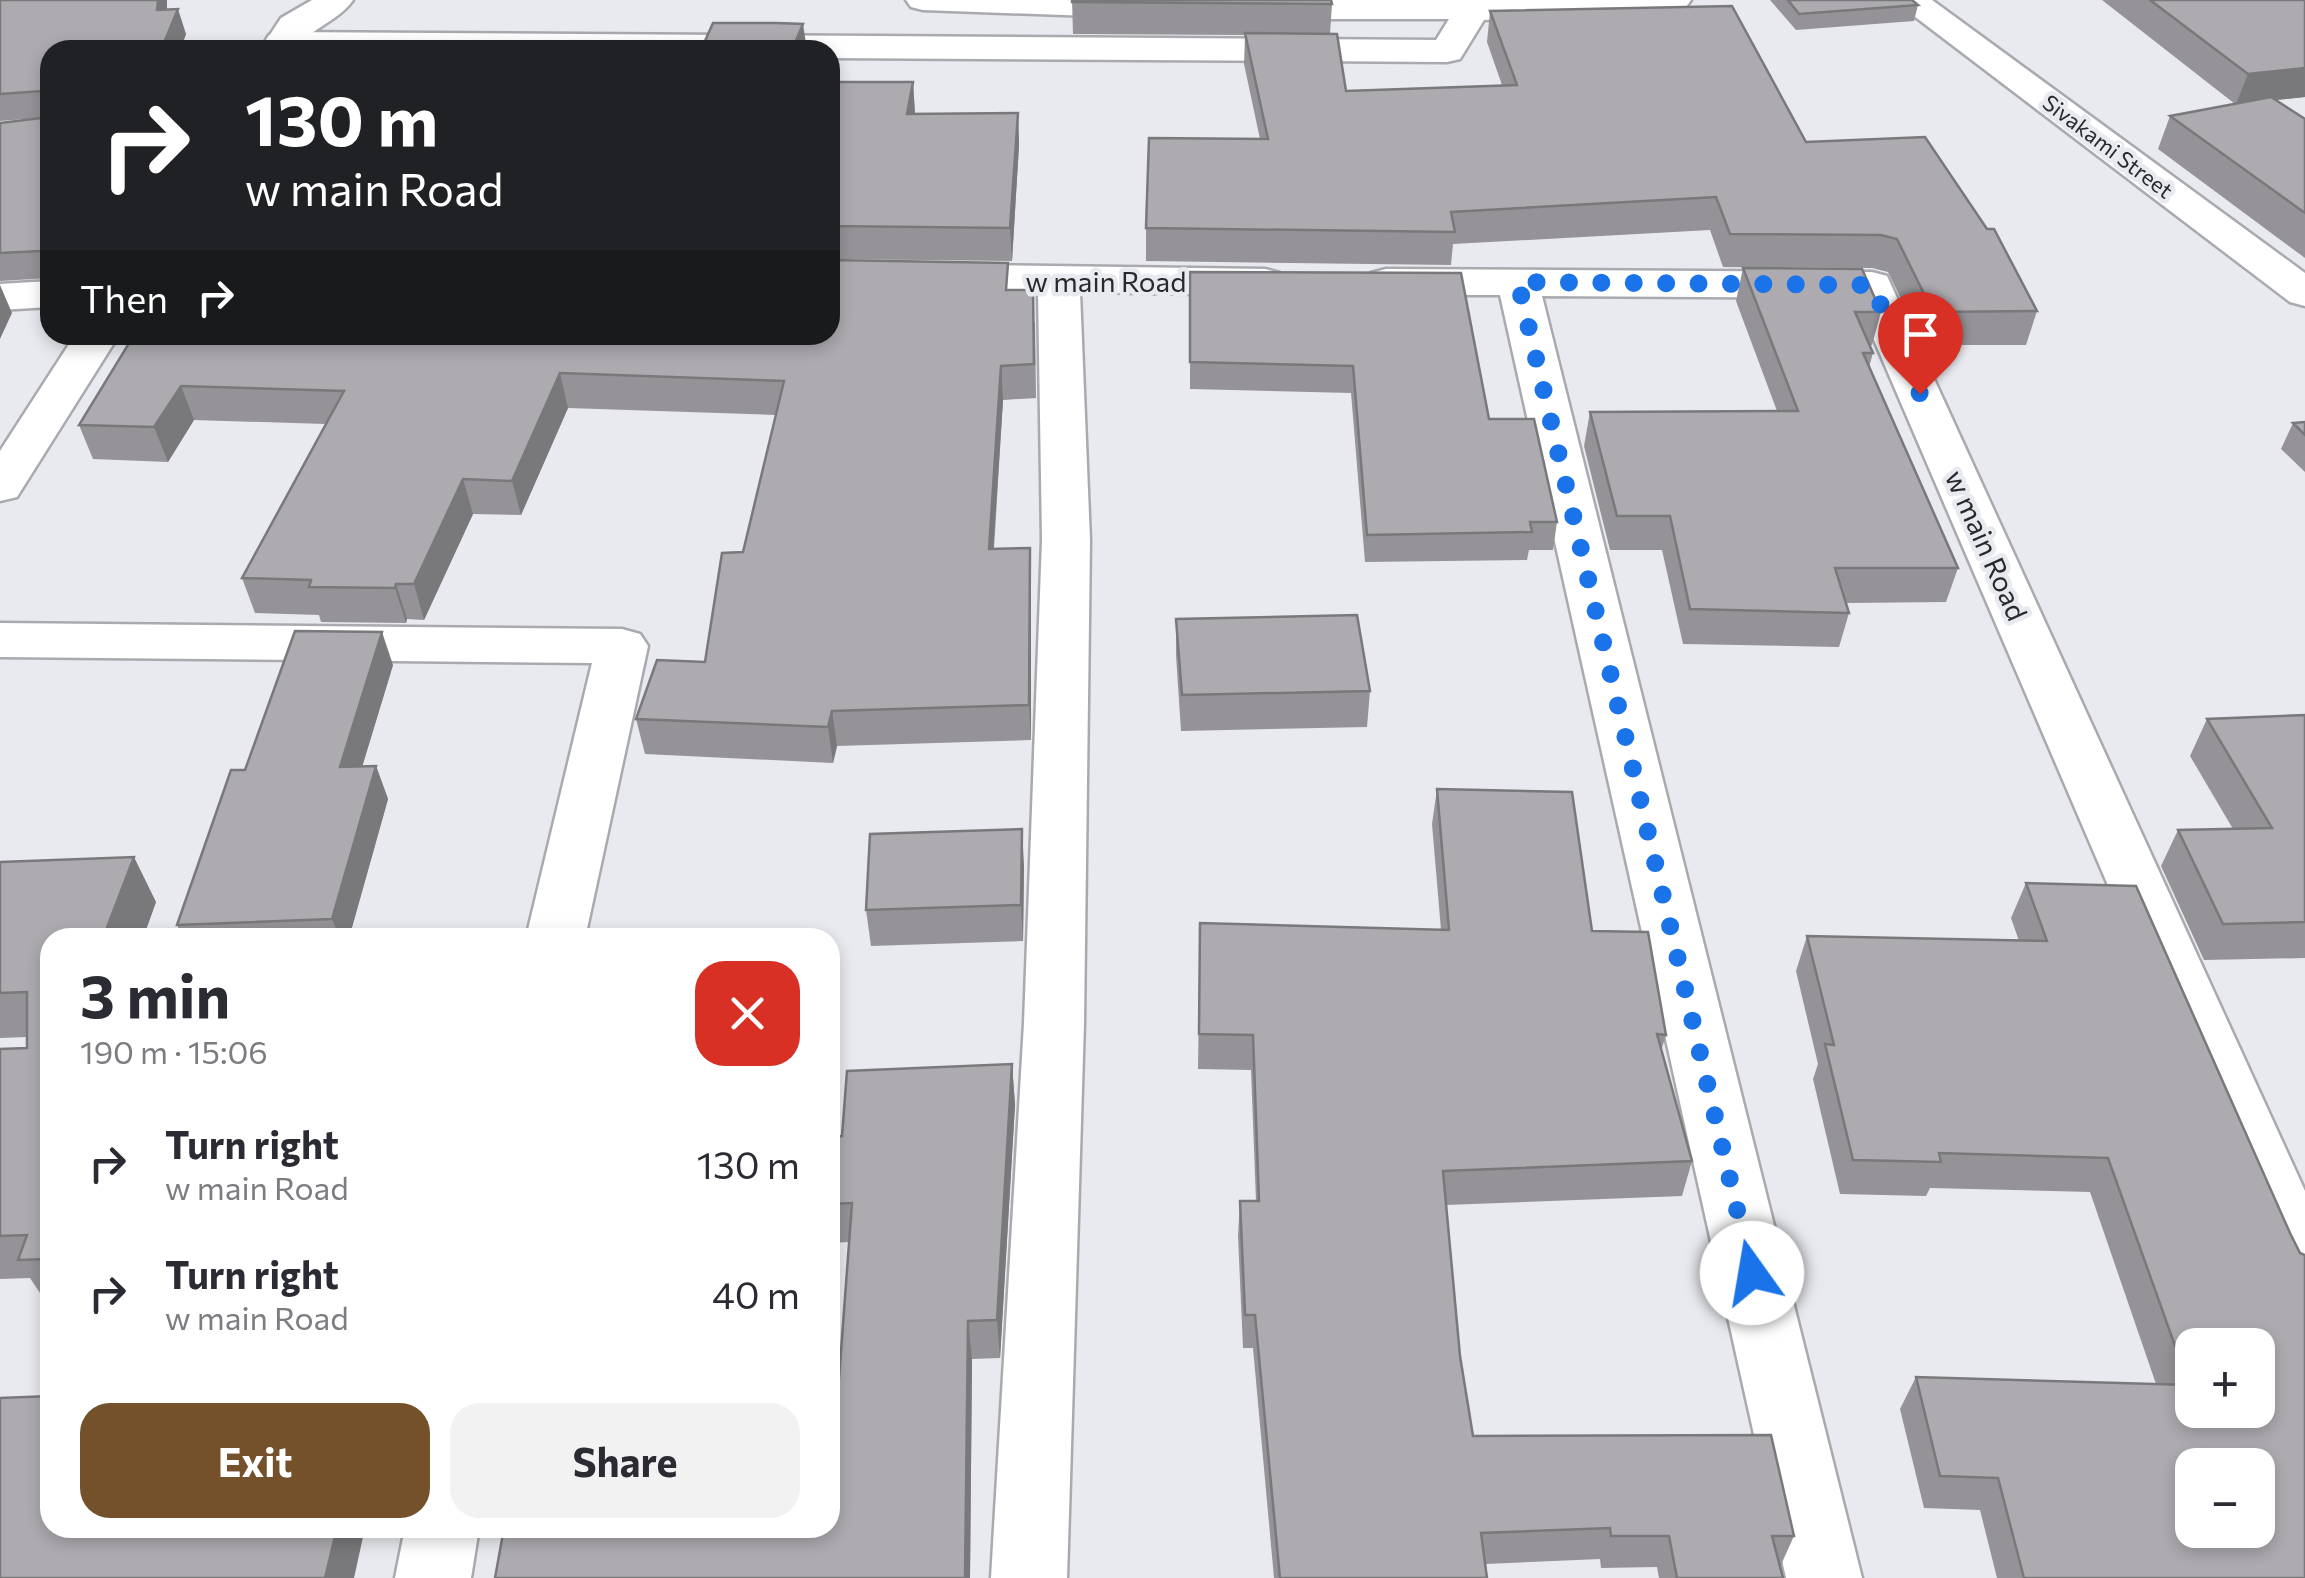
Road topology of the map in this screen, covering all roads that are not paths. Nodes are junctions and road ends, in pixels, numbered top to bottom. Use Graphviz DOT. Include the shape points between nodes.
graph roads {
  1 [pos="336,0"];
  2 [pos="923,0"];
  3 [pos="1674,0"];
  4 [pos="1910,0"];
  5 [pos="1184,7"];
  6 [pos="1222,7"];
  7 [pos="1473,9"];
  8 [pos="285,40"];
  9 [pos="840,49"];
  10 [pos="840,276"];
  11 [pos="1059,281"];
  12 [pos="1518,282"];
  13 [pos="2305,293"];
  14 [pos="40,295"];
  15 [pos="0,297"];
  16 [pos="91,345"];
  17 [pos="0,487"];
  18 [pos="0,640"];
  19 [pos="557,928"];
  20 [pos="2305,1264"];
  21 [pos="440,1538"];
  22 [pos="433,1578"];
  23 [pos="1030,1578"];
  24 [pos="1824,1578"];
  1 -- 8 [label="street" via="294,26"];
  2 -- 5 [label="street"];
  3 -- 7 [label="street"];
  4 -- 13 [label="street, Sivakami Street"];
  6 -- 7 [label="street"];
  7 -- 9 [label="street" via="1447,52"];
  10 -- 11 [label="street, w main Road"];
  11 -- 12 [label="street, w main Road"];
  11 -- 23 [label="street" via="1066,540"];
  12 -- 20 [label="street, w main Road" via="1872,285"];
  12 -- 24 [label="street"];
  14 -- 15 [label="street"];
  16 -- 17 [label="street"];
  18 -- 19 [label="street" via="622,646"];
  21 -- 22 [label="street"];
}
